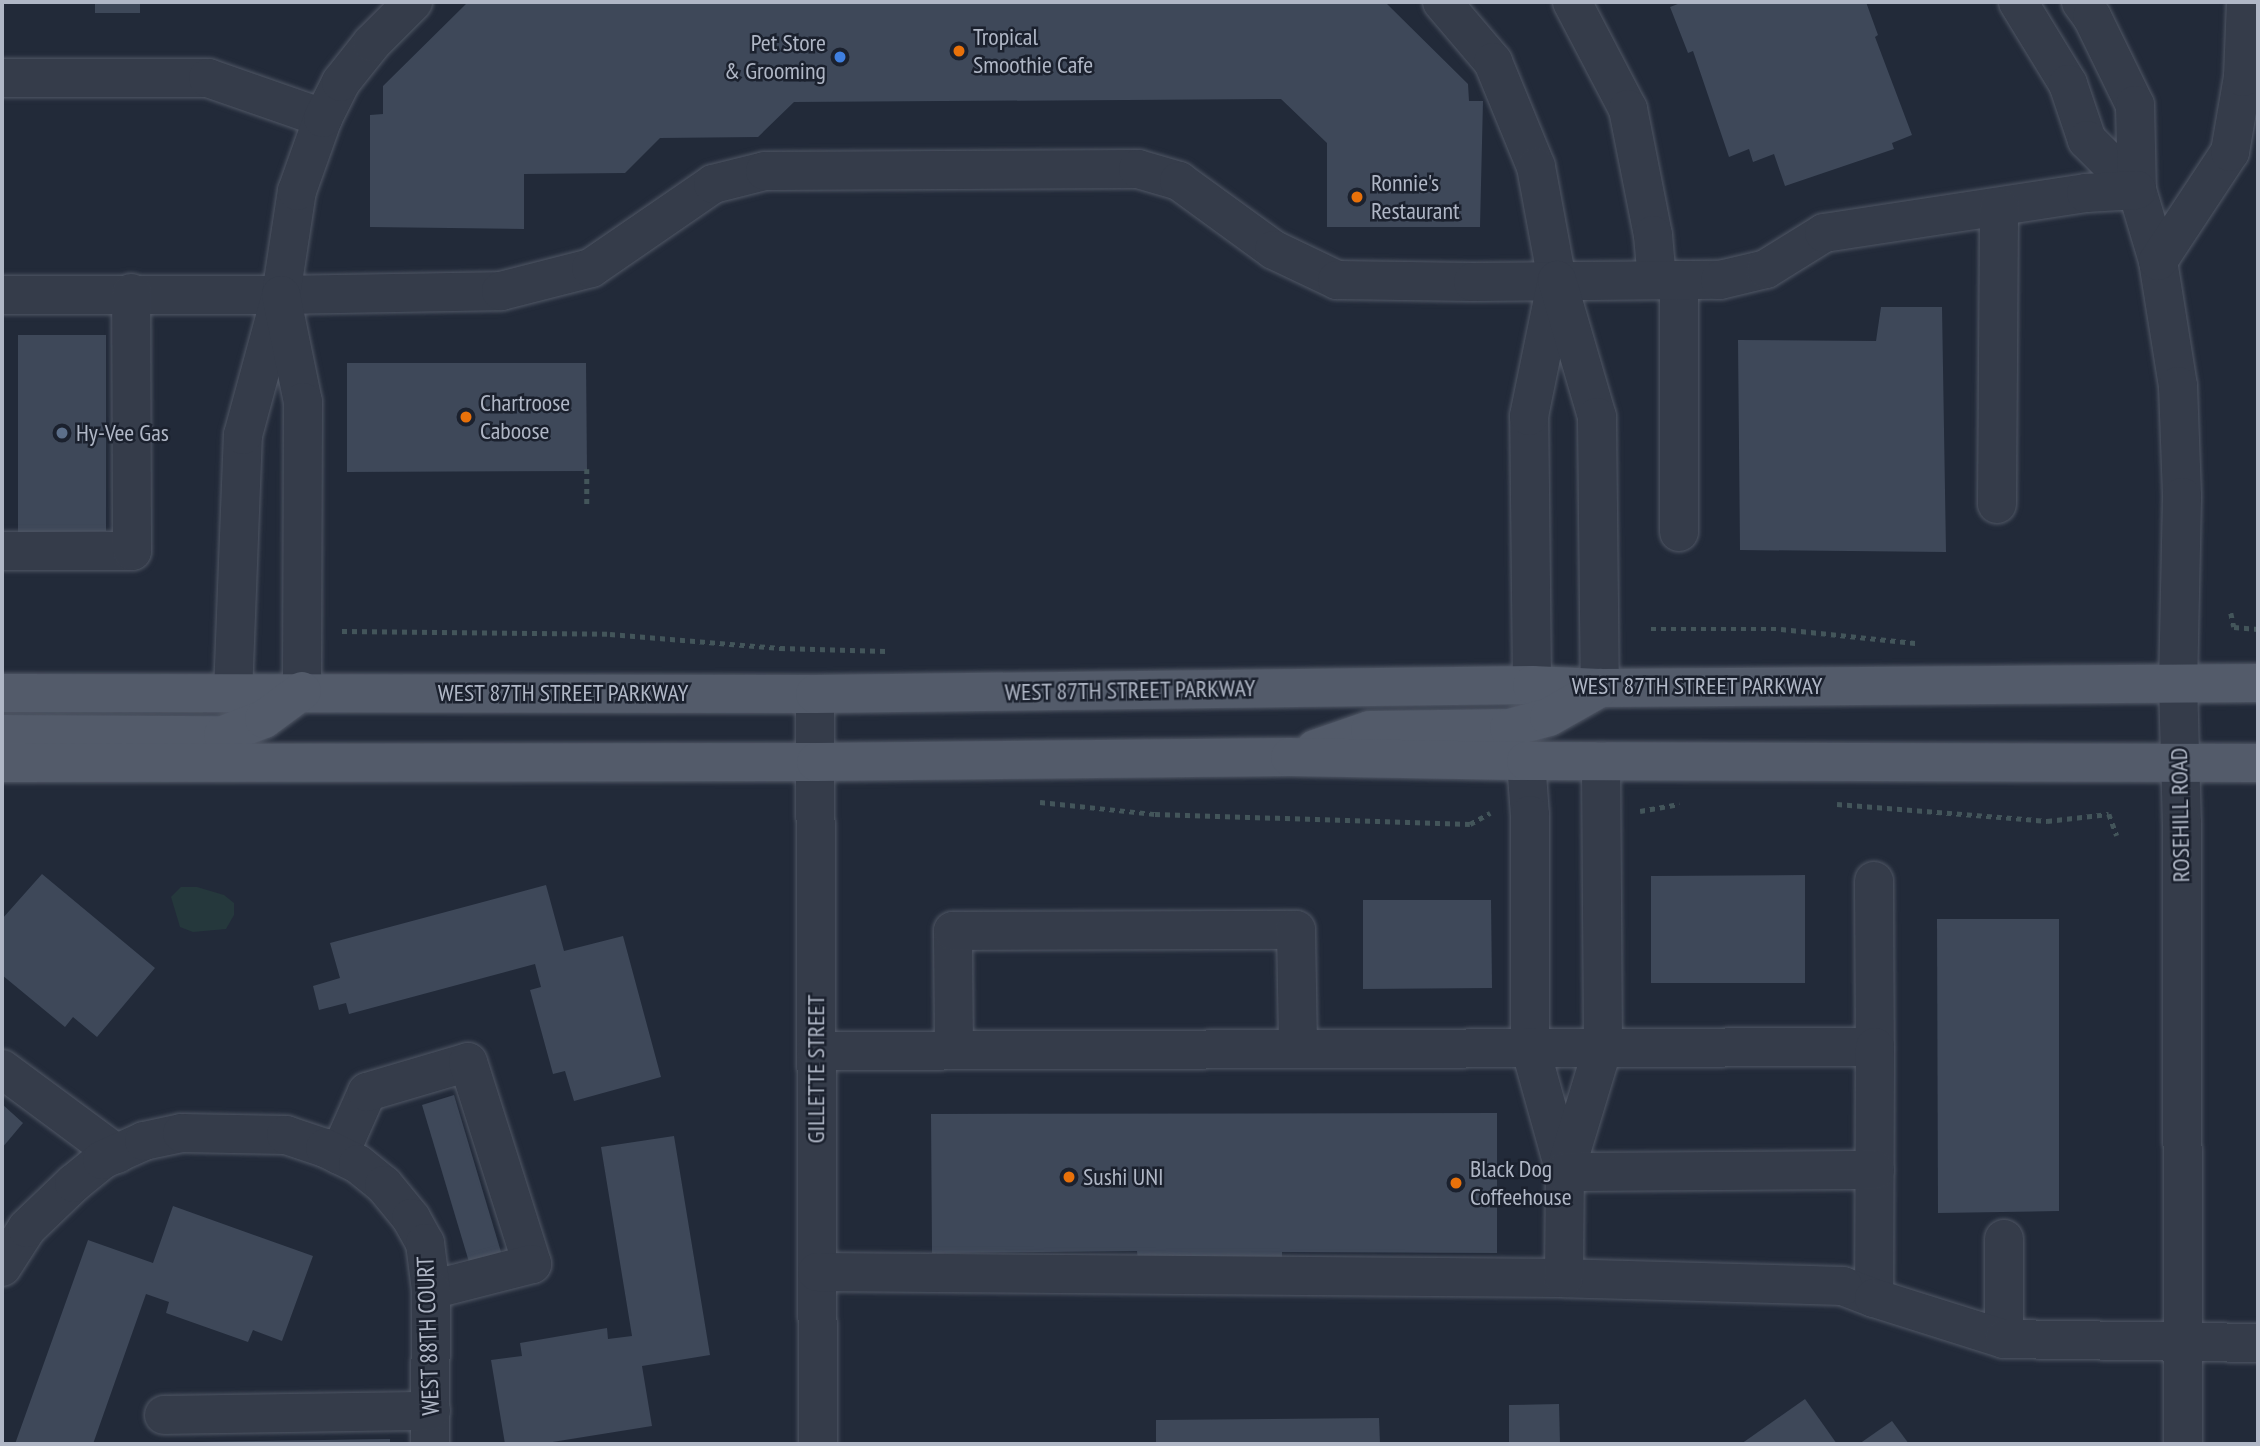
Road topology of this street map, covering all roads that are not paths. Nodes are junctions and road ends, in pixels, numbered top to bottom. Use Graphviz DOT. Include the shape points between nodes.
graph roads {
  1 [pos="413,2"];
  2 [pos="1442,2"];
  3 [pos="1572,2"];
  4 [pos="2018,2"];
  5 [pos="2081,2"];
  6 [pos="2246,2"];
  7 [pos="2,78"];
  8 [pos="323,118"];
  9 [pos="2137,190"];
  10 [pos="1999,206"];
  11 [pos="2158,261"];
  12 [pos="1557,280"];
  13 [pos="1668,280"];
  14 [pos="131,293"];
  15 [pos="2,295"];
  16 [pos="281,295"];
  17 [pos="1997,505"];
  18 [pos="1679,532"];
  19 [pos="2,551"];
  20 [pos="2178,683"];
  21 [pos="2258,683"];
  22 [pos="1532,685"];
  23 [pos="1600,688"];
  24 [pos="302,691"];
  25 [pos="2,693"];
  26 [pos="233,693"];
  27 [pos="815,694"];
  28 [pos="2,734"];
  29 [pos="1290,757"];
  30 [pos="1526,761"];
  31 [pos="1601,761"];
  32 [pos="816,762"];
  33 [pos="2,763"];
  34 [pos="2180,763"];
  35 [pos="2258,763"];
  36 [pos="1874,881"];
  37 [pos="1530,1047"];
  38 [pos="1603,1047"];
  39 [pos="1875,1047"];
  40 [pos="1298,1048"];
  41 [pos="954,1050"];
  42 [pos="816,1051"];
  43 [pos="2,1069"];
  44 [pos="117,1154"];
  45 [pos="339,1155"];
  46 [pos="1875,1170"];
  47 [pos="1565,1172"];
  48 [pos="2004,1239"];
  49 [pos="2,1267"];
  50 [pos="817,1272"];
  51 [pos="1564,1278"];
  52 [pos="431,1290"];
  53 [pos="1874,1298"];
  54 [pos="2004,1339"];
  55 [pos="2258,1342"];
  56 [pos="2182,1343"];
  57 [pos="164,1415"];
  58 [pos="430,1428"];
  59 [pos="818,1444"];
  60 [pos="2183,1444"];
  1 -- 8 [label="street" via="341,82"];
  2 -- 12 [label="street" via="1493,61 1536,167"];
  3 -- 13 [label="street" via="1628,108 1653,235"];
  4 -- 9 [label="street, ROSEHILL ROAD" via="2068,84 2087,140"];
  5 -- 9 [label="street, ROSEHILL ROAD" via="2135,105"];
  6 -- 11 [label="street" via="2243,76 2230,152"];
  7 -- 8 [label="street" via="208,79"];
  8 -- 16 [label="street" via="297,191"];
  9 -- 10 [label="street"];
  9 -- 11 [label="street, ROSEHILL ROAD"];
  10 -- 13 [label="street" via="1824,233 1766,269 1720,280"];
  10 -- 17 [label="street"];
  11 -- 20 [label="street, ROSEHILL ROAD" via="2178,386 2182,497"];
  12 -- 13 [label="street"];
  12 -- 16 [label="street" via="1337,280 1274,250 1178,181 1138,169 782,170 713,184 591,268 501,291"];
  12 -- 22 [label="street" via="1529,416"];
  12 -- 23 [label="street" via="1597,417"];
  13 -- 18 [label="street"];
  14 -- 15 [label="street"];
  14 -- 16 [label="street"];
  14 -- 19 [label="street" via="132,551"];
  16 -- 24 [label="street" via="303,402"];
  16 -- 26 [label="street" via="243,435"];
  20 -- 21 [label="main road, WEST 87TH STREET PARKWAY"];
  20 -- 23 [label="main road, WEST 87TH STREET PARKWAY"];
  20 -- 34 [label="street, ROSEHILL ROAD"];
  22 -- 23 [label="main road, WEST 87TH STREET PARKWAY"];
  22 -- 27 [label="main road, WEST 87TH STREET PARKWAY"];
  23 -- 29 [label="main road" via="1549,718 1509,728 1370,730"];
  24 -- 26 [label="main road, WEST 87TH STREET PARKWAY"];
  24 -- 27 [label="main road, WEST 87TH STREET PARKWAY"];
  24 -- 28 [label="main road" via="264,719 223,735"];
  25 -- 26 [label="main road, WEST 87TH STREET PARKWAY"];
  27 -- 32 [label="street, GILLETTE STREET"];
  29 -- 30 [label="main road"];
  29 -- 32 [label="main road"];
  30 -- 31 [label="main road"];
  30 -- 37 [label="street"];
  31 -- 34 [label="main road"];
  31 -- 38 [label="street"];
  32 -- 33 [label="main road"];
  32 -- 42 [label="street, GILLETTE STREET"];
  34 -- 35 [label="main road"];
  34 -- 56 [label="street, ROSEHILL ROAD"];
  36 -- 39 [label="street"];
  37 -- 38 [label="street"];
  37 -- 40 [label="street"];
  37 -- 47 [label="street"];
  38 -- 39 [label="street"];
  38 -- 47 [label="street"];
  39 -- 46 [label="street"];
  40 -- 41 [label="street"];
  40 -- 41 [label="street" via="1296,930 953,931"];
  41 -- 42 [label="street"];
  42 -- 50 [label="street, GILLETTE STREET"];
  43 -- 44 [label="street"];
  44 -- 45 [label="street, WEST 88TH COURT" via="182,1133 286,1135"];
  44 -- 49 [label="street, WEST 88TH COURT" via="74,1183 27,1228"];
  45 -- 52 [label="street, WEST 88TH COURT" via="384,1185 411,1218 425,1243"];
  45 -- 52 [label="street" via="367,1092 468,1062 532,1264"];
  46 -- 47 [label="street"];
  46 -- 53 [label="street"];
  47 -- 51 [label="street"];
  48 -- 54 [label="street"];
  50 -- 51 [label="street"];
  50 -- 59 [label="street, GILLETTE STREET"];
  51 -- 53 [label="street" via="1843,1286"];
  52 -- 58 [label="street, WEST 88TH COURT"];
  53 -- 54 [label="street"];
  54 -- 56 [label="street"];
  55 -- 56 [label="street"];
  56 -- 60 [label="street, ROSEHILL ROAD"];
  57 -- 58 [label="street"];
}
